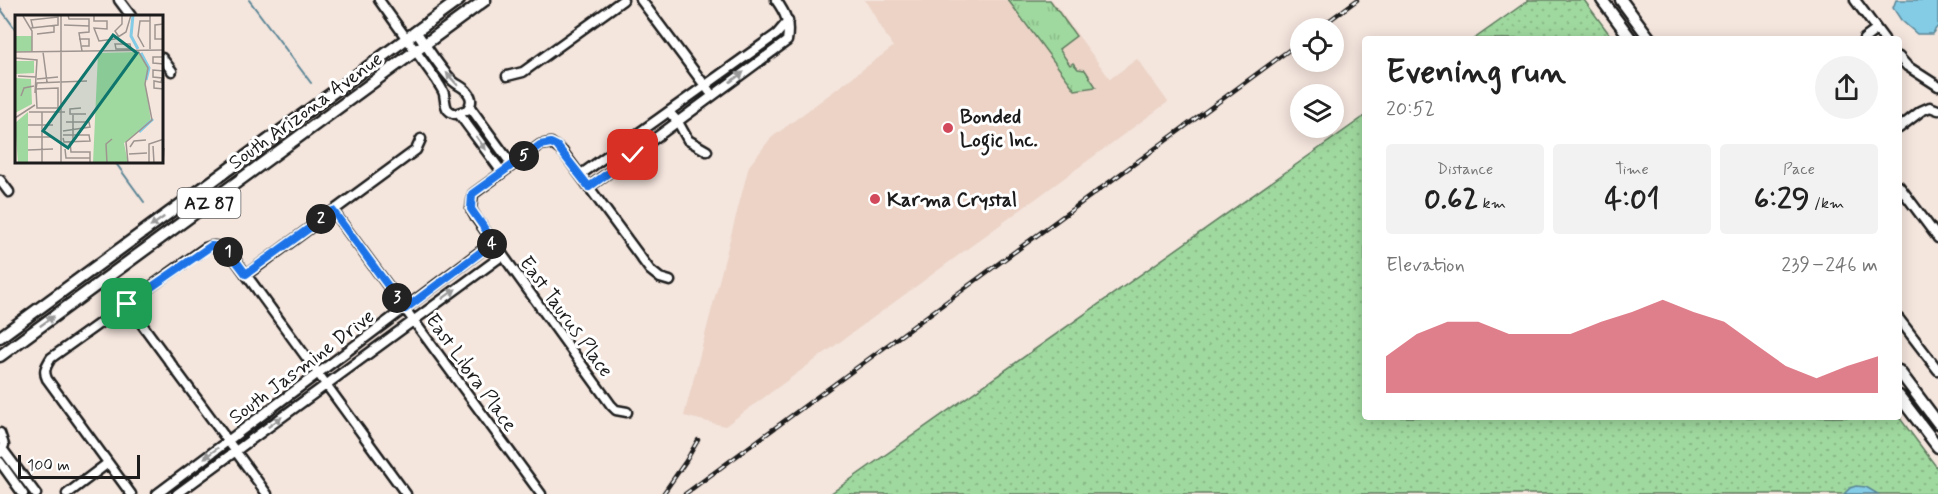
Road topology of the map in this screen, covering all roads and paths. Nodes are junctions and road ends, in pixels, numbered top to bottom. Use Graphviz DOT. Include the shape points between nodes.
graph roads {
  1 [pos="119,0"];
  2 [pos="379,0"];
  3 [pos="459,0"];
  4 [pos="485,0"];
  5 [pos="623,0"];
  6 [pos="641,0"];
  7 [pos="776,0"];
  8 [pos="1602,0"];
  9 [pos="1621,0"];
  10 [pos="1855,0"];
  11 [pos="130,15"];
  12 [pos="788,21"];
  13 [pos="1876,30"];
  14 [pos="412,34"];
  15 [pos="1629,36"];
  16 [pos="1648,36"];
  17 [pos="1868,36"];
  18 [pos="1881,36"];
  19 [pos="421,47"];
  20 [pos="1902,60"];
  21 [pos="164,61"];
  22 [pos="172,71"];
  23 [pos="507,76"];
  24 [pos="706,86"];
  25 [pos="1938,86"];
  26 [pos="712,94"];
  27 [pos="470,107"];
  28 [pos="1934,108"];
  29 [pos="669,112"];
  30 [pos="459,114"];
  31 [pos="678,122"];
  32 [pos="1902,126"];
  33 [pos="421,139"];
  34 [pos="707,151"];
  35 [pos="513,165"];
  36 [pos="502,172"];
  37 [pos="580,175"];
  38 [pos="0,180"];
  39 [pos="589,187"];
  40 [pos="1902,190"];
  41 [pos="9,192"];
  42 [pos="333,211"];
  43 [pos="1938,238"];
  44 [pos="494,242"];
  45 [pos="503,255"];
  46 [pos="246,274"];
  47 [pos="670,281"];
  48 [pos="127,304"];
  49 [pos="405,309"];
  50 [pos="413,320"];
  51 [pos="1902,323"];
  52 [pos="0,337"];
  53 [pos="0,356"];
  54 [pos="1938,370"];
  55 [pos="318,373"];
  56 [pos="1902,375"];
  57 [pos="326,384"];
  58 [pos="1902,400"];
  59 [pos="627,412"];
  60 [pos="1938,423"];
  61 [pos="0,433"];
  62 [pos="228,441"];
  63 [pos="1938,447"];
  64 [pos="235,451"];
  65 [pos="2,452"];
  66 [pos="0,462"];
  67 [pos="108,463"];
  68 [pos="23,494"];
  69 [pos="36,494"];
  70 [pos="67,494"];
  71 [pos="131,494"];
  72 [pos="157,494"];
  73 [pos="177,494"];
  74 [pos="267,494"];
  75 [pos="406,494"];
  76 [pos="541,494"];
  1 -- 11 [label="street"];
  2 -- 14 [label="street"];
  3 -- 14 [label="main road, South Arizona Avenue / AZ 87"];
  4 -- 19 [label="main road, South Arizona Avenue / AZ 87"];
  5 -- 23 [label="street" via="523,72"];
  6 -- 24 [label="street"];
  7 -- 12 [label="street"];
  8 -- 15 [label="main road"];
  9 -- 16 [label="main road"];
  10 -- 13 [label="street"];
  12 -- 24 [label="street" via="777,34"];
  26 -- 12 [label="street, one-way" via="787,41"];
  13 -- 17 [label="street"];
  13 -- 18 [label="street"];
  14 -- 19 [label="street"];
  14 -- 52 [label="main road, South Arizona Avenue / AZ 87, one-way"];
  27 -- 19 [label="street, one-way" via="469,94"];
  19 -- 30 [label="street" via="444,94 445,107"];
  53 -- 19 [label="main road, South Arizona Avenue / AZ 87, one-way"];
  20 -- 25 [label="street"];
  21 -- 22 [label="street"];
  24 -- 26 [label="street"];
  24 -- 29 [label="street"];
  26 -- 31 [label="street"];
  27 -- 30 [label="street"];
  27 -- 35 [label="street"];
  28 -- 32 [label="street" via="1921,111"];
  29 -- 31 [label="street"];
  29 -- 37 [label="street"];
  30 -- 36 [label="street, one-way"];
  31 -- 34 [label="street" via="688,140"];
  31 -- 39 [label="street"];
  33 -- 42 [label="street" via="416,150"];
  35 -- 36 [label="street"];
  35 -- 37 [label="street" via="540,145 551,143"];
  36 -- 44 [label="street, East Taurus Place" via="472,194 470,201 471,209"];
  37 -- 39 [label="street"];
  38 -- 41 [label="street"];
  39 -- 47 [label="street" via="650,270"];
  40 -- 43 [label="street"];
  42 -- 46 [label="street"];
  42 -- 49 [label="street, East Libra Place"];
  44 -- 45 [label="street, East Taurus Place"];
  44 -- 49 [label="street, South Jasmine Drive"];
  50 -- 45 [label="street, South Jasmine Drive, one-way"];
  45 -- 59 [label="street, East Taurus Place" via="611,405"];
  46 -- 48 [label="street" via="225,248 204,248"];
  46 -- 55 [label="street"];
  48 -- 62 [label="street"];
  48 -- 67 [label="street" via="51,358 44,374"];
  49 -- 50 [label="street, East Libra Place"];
  49 -- 55 [label="street, South Jasmine Drive"];
  50 -- 57 [label="street, South Jasmine Drive"];
  50 -- 76 [label="street, East Libra Place"];
  51 -- 54 [label="street"];
  55 -- 57 [label="street"];
  55 -- 62 [label="street, South Jasmine Drive"];
  56 -- 60 [label="main road"];
  64 -- 57 [label="street, South Jasmine Drive, one-way"];
  57 -- 75 [label="street"];
  58 -- 63 [label="main road"];
  61 -- 65 [label="street" via="4,441"];
  62 -- 64 [label="street"];
  62 -- 72 [label="street, South Jasmine Drive, one-way"];
  64 -- 73 [label="street, South Jasmine Drive"];
  64 -- 74 [label="street"];
  65 -- 69 [label="street"];
  66 -- 68 [label="street"];
  67 -- 70 [label="street"];
  67 -- 71 [label="street"];
}
